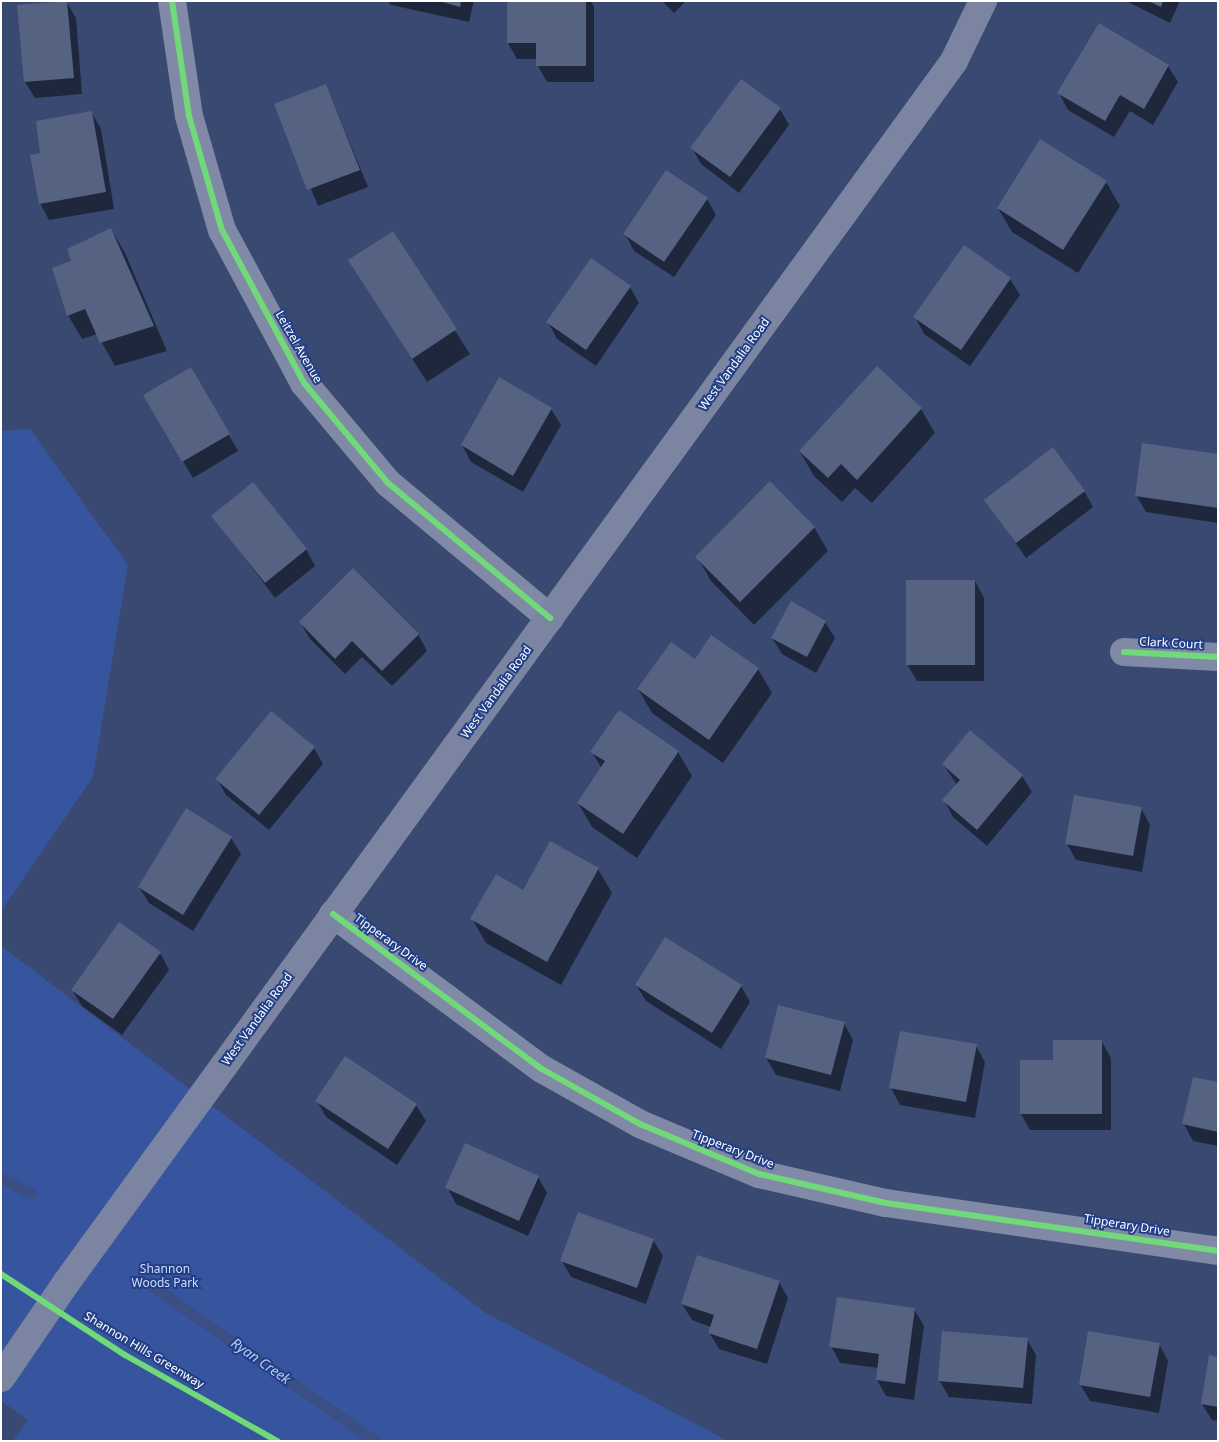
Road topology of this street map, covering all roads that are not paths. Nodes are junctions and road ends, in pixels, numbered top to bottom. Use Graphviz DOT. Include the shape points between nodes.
graph roads {
  1 [pos="172,1"];
  2 [pos="983,1"];
  3 [pos="550,618"];
  4 [pos="1124,652"];
  5 [pos="1218,657"];
  6 [pos="333,914"];
  7 [pos="1218,1251"];
  8 [pos="1,1378"];
  1 -- 3 [label="street, Leitzel Avenue" via="189,116 222,230 304,383 388,484"];
  2 -- 3 [label="main road, West Vandalia Road" via="954,61"];
  3 -- 6 [label="main road, West Vandalia Road"];
  4 -- 5 [label="street, Clark Court"];
  6 -- 7 [label="street, Tipperary Drive" via="542,1069 640,1124 759,1174 886,1203"];
  6 -- 8 [label="main road, West Vandalia Road"];
}
